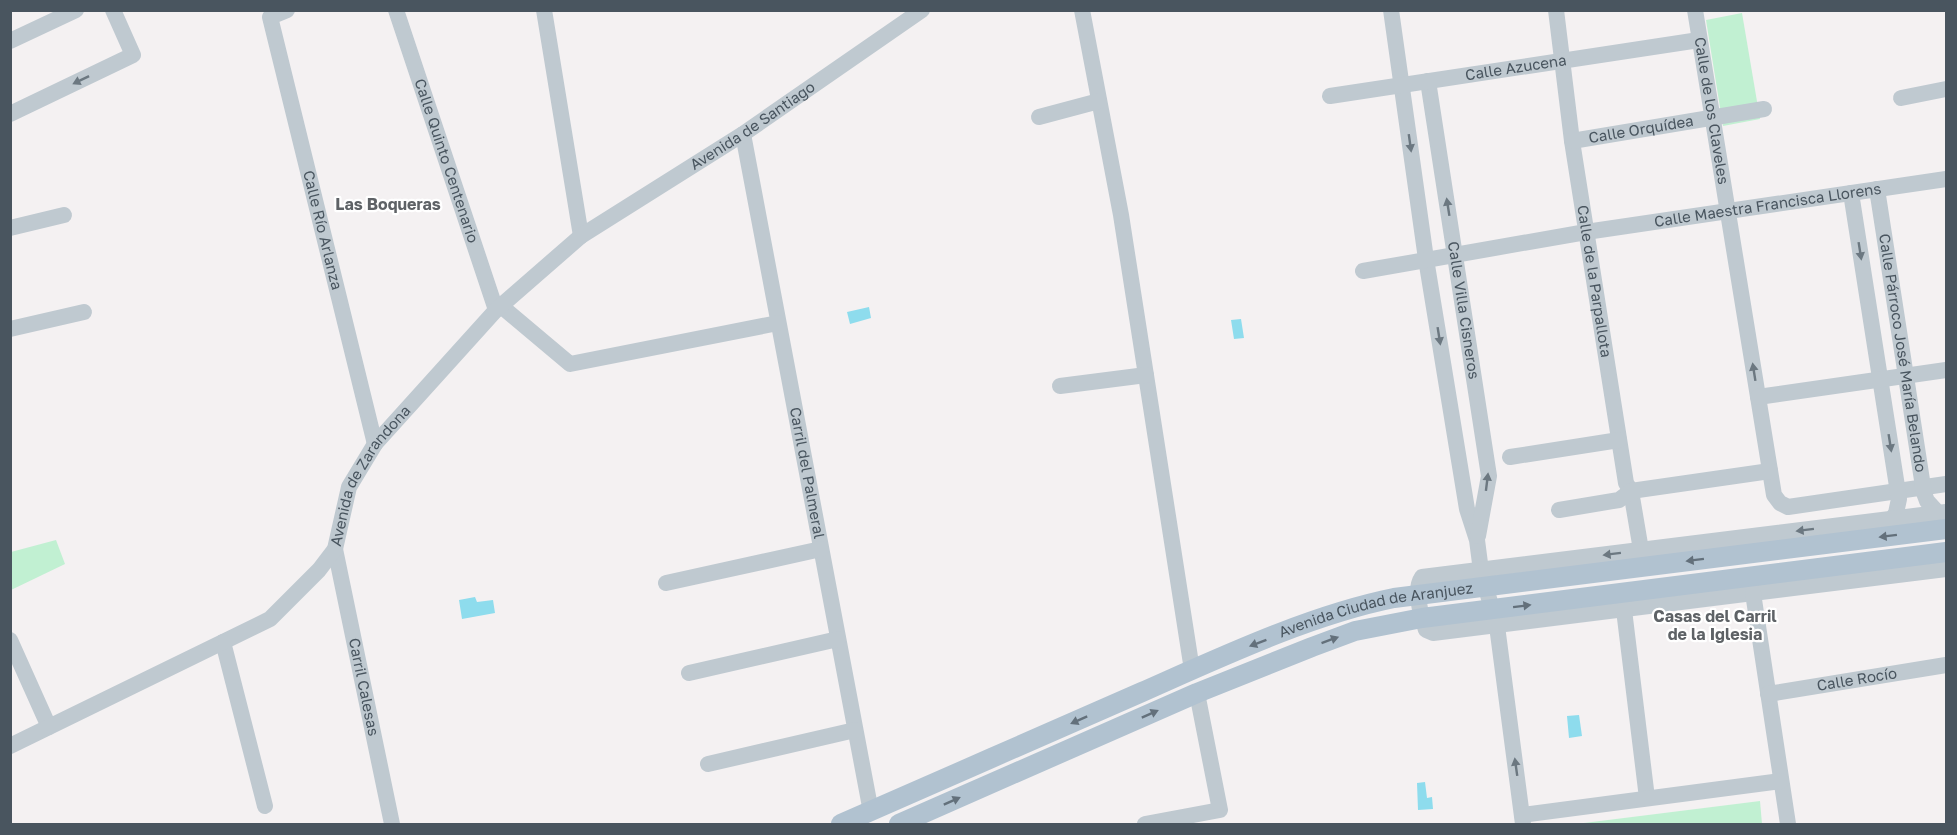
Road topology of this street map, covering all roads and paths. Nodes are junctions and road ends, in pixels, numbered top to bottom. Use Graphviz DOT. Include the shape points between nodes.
graph roads {
  1 [pos="75,10"];
  2 [pos="113,10"];
  3 [pos="287,10"];
  4 [pos="396,10"];
  5 [pos="544,10"];
  6 [pos="922,10"];
  7 [pos="1082,10"];
  8 [pos="1391,10"];
  9 [pos="1557,10"];
  10 [pos="1695,10"];
  11 [pos="1699,40"];
  12 [pos="10,41"];
  13 [pos="1561,61"];
  14 [pos="1428,81"];
  15 [pos="1401,85"];
  16 [pos="1947,89"];
  17 [pos="1330,96"];
  18 [pos="1901,98"];
  19 [pos="1099,101"];
  20 [pos="1764,109"];
  21 [pos="10,114"];
  22 [pos="1039,117"];
  23 [pos="1712,119"];
  24 [pos="743,134"];
  25 [pos="1572,141"];
  26 [pos="1947,179"];
  27 [pos="1877,189"];
  28 [pos="1851,193"];
  29 [pos="1728,211"];
  30 [pos="64,215"];
  31 [pos="10,228"];
  32 [pos="1587,232"];
  33 [pos="581,236"];
  34 [pos="1456,254"];
  35 [pos="1426,260"];
  36 [pos="1364,271"];
  37 [pos="498,308"];
  38 [pos="84,312"];
  39 [pos="778,323"];
  40 [pos="10,329"];
  41 [pos="1947,370"];
  42 [pos="1146,375"];
  43 [pos="1907,376"];
  44 [pos="1880,380"];
  45 [pos="1060,387"];
  46 [pos="1758,398"];
  47 [pos="1619,440"];
  48 [pos="375,444"];
  49 [pos="1510,457"];
  50 [pos="1770,471"];
  51 [pos="1947,484"];
  52 [pos="1923,488"];
  53 [pos="1631,491"];
  54 [pos="1898,492"];
  55 [pos="1558,510"];
  56 [pos="1944,518"];
  57 [pos="1892,519"];
  58 [pos="1477,540"];
  59 [pos="335,549"];
  60 [pos="821,549"];
  61 [pos="1641,550"];
  62 [pos="1947,552"];
  63 [pos="1947,569"];
  64 [pos="1483,579"];
  65 [pos="666,583"];
  66 [pos="1753,593"];
  67 [pos="1418,595"];
  68 [pos="1624,610"];
  69 [pos="1422,618"];
  70 [pos="1495,618"];
  71 [pos="838,639"];
  72 [pos="10,640"];
  73 [pos="224,642"];
  74 [pos="1947,665"];
  75 [pos="1192,670"];
  76 [pos="689,673"];
  77 [pos="1197,693"];
  78 [pos="1768,694"];
  79 [pos="49,727"];
  80 [pos="855,730"];
  81 [pos="10,746"];
  82 [pos="708,764"];
  83 [pos="1781,781"];
  84 [pos="1647,798"];
  85 [pos="265,807"];
  86 [pos="871,812"];
  87 [pos="1523,820"];
  88 [pos="392,825"];
  89 [pos="841,825"];
  90 [pos="899,825"];
  91 [pos="1145,825"];
  92 [pos="1788,825"];
  1 -- 12 [label="street"];
  2 -- 21 [label="street, one-way" via="133,55"];
  3 -- 48 [label="street, Calle Río Arlanza" via="270,17"];
  4 -- 37 [label="street, Calle Quinto Centenario"];
  5 -- 33 [label="street"];
  6 -- 24 [label="street, Avenida de Santiago"];
  7 -- 19 [label="street"];
  8 -- 15 [label="street, Calle Villa Cisneros"];
  9 -- 13 [label="street, Calle de la Parpallota"];
  10 -- 11 [label="street, Calle de los Claveles"];
  11 -- 13 [label="street, Calle Azucena"];
  11 -- 23 [label="street, Calle de los Claveles"];
  13 -- 14 [label="street, Calle Azucena"];
  13 -- 25 [label="street, Calle de la Parpallota"];
  14 -- 15 [label="street, Calle Azucena"];
  34 -- 14 [label="street, Calle Villa Cisneros, one-way"];
  15 -- 17 [label="street, Calle Azucena"];
  15 -- 35 [label="street, Calle Villa Cisneros, one-way"];
  16 -- 18 [label="street"];
  19 -- 22 [label="street"];
  19 -- 42 [label="street"];
  20 -- 23 [label="street, Calle Orquídea"];
  23 -- 25 [label="street, Calle Orquídea"];
  23 -- 29 [label="street, Calle de los Claveles"];
  24 -- 33 [label="street, Avenida de Santiago"];
  24 -- 39 [label="street, Carril del Palmeral"];
  25 -- 32 [label="street, Calle de la Parpallota"];
  26 -- 27 [label="street, Calle Maestra Francisca Llorens"];
  27 -- 28 [label="street, Calle Maestra Francisca Llorens"];
  27 -- 43 [label="street, Calle Párroco José María Belando"];
  28 -- 29 [label="street, Calle Maestra Francisca Llorens"];
  28 -- 44 [label="street, Calle Párroco José María Belando, one-way"];
  29 -- 32 [label="street, Calle Maestra Francisca Llorens"];
  46 -- 29 [label="street, Calle de los Claveles, one-way"];
  30 -- 31 [label="street"];
  32 -- 34 [label="street, Calle Maestra Francisca Llorens"];
  32 -- 47 [label="street, Calle de la Parpallota"];
  33 -- 37 [label="street, Avenida de Zarandona"];
  34 -- 35 [label="street, Calle Maestra Francisca Llorens"];
  58 -- 34 [label="street, Calle Villa Cisneros, one-way" via="1489,476"];
  35 -- 36 [label="street, Calle Maestra Francisca Llorens"];
  35 -- 58 [label="street, Calle Villa Cisneros, one-way" via="1467,509"];
  37 -- 39 [label="street" via="570,364"];
  37 -- 48 [label="street, Avenida de Zarandona"];
  38 -- 40 [label="street"];
  39 -- 60 [label="street, Carril del Palmeral"];
  41 -- 43 [label="street"];
  42 -- 45 [label="street"];
  42 -- 75 [label="street"];
  43 -- 44 [label="street"];
  43 -- 52 [label="street, Calle Párroco José María Belando"];
  44 -- 46 [label="street"];
  44 -- 54 [label="street, Calle Párroco José María Belando, one-way"];
  46 -- 50 [label="street, Calle de los Claveles"];
  47 -- 49 [label="street"];
  47 -- 53 [label="street, Calle de la Parpallota" via="1626,483"];
  48 -- 59 [label="street, Avenida de Zarandona" via="349,487"];
  50 -- 53 [label="street"];
  50 -- 54 [label="street, Calle de los Claveles" via="1774,495 1788,507"];
  51 -- 52 [label="street, Calle de los Claveles"];
  52 -- 54 [label="street, Calle de los Claveles"];
  52 -- 56 [label="street, Calle Párroco José María Belando" via="1927,501"];
  53 -- 55 [label="street" via="1618,501"];
  53 -- 61 [label="street, Calle de la Parpallota"];
  54 -- 57 [label="street, Calle Párroco José María Belando" via="1898,506"];
  56 -- 57 [label="street"];
  56 -- 64 [label="main road, Avenida Ciudad de Aranjuez, one-way"];
  57 -- 61 [label="street, one-way"];
  58 -- 64 [label="street, Calle Villa Cisneros"];
  59 -- 73 [label="street, Avenida de Zarandona" via="320,570 270,619"];
  59 -- 88 [label="street, Carril Calesas"];
  60 -- 65 [label="street"];
  60 -- 71 [label="street, Carril del Palmeral"];
  61 -- 64 [label="street, one-way"];
  70 -- 62 [label="main road, Avenida Ciudad de Aranjuez, one-way"];
  63 -- 66 [label="street"];
  64 -- 67 [label="main road, Avenida Ciudad de Aranjuez"];
  64 -- 70 [label="street, Calle Villa Cisneros"];
  66 -- 68 [label="street"];
  66 -- 78 [label="street"];
  67 -- 69 [label="street"];
  67 -- 75 [label="main road, Avenida Ciudad de Aranjuez, one-way" via="1369,603 1321,618"];
  68 -- 70 [label="street"];
  68 -- 84 [label="street"];
  69 -- 70 [label="main road, Avenida Ciudad de Aranjuez"];
  77 -- 69 [label="main road, Avenida Ciudad de Aranjuez, one-way" via="1355,631"];
  87 -- 70 [label="street, Calle Villa Cisneros, one-way"];
  71 -- 76 [label="street"];
  71 -- 80 [label="street, Carril del Palmeral"];
  72 -- 79 [label="street"];
  73 -- 79 [label="street, Avenida de Zarandona"];
  73 -- 85 [label="street"];
  74 -- 78 [label="street, Calle Rocío"];
  75 -- 86 [label="main road, Avenida Ciudad de Aranjuez, one-way"];
  90 -- 77 [label="main road, Avenida Ciudad de Aranjuez, one-way"];
  77 -- 91 [label="street" via="1220,810"];
  78 -- 83 [label="street"];
  79 -- 81 [label="street, Avenida de Zarandona"];
  80 -- 82 [label="street"];
  80 -- 86 [label="street, Carril del Palmeral"];
  83 -- 84 [label="street"];
  83 -- 92 [label="street"];
  84 -- 87 [label="street"];
  86 -- 89 [label="main road, Avenida Ciudad de Aranjuez"];
}
